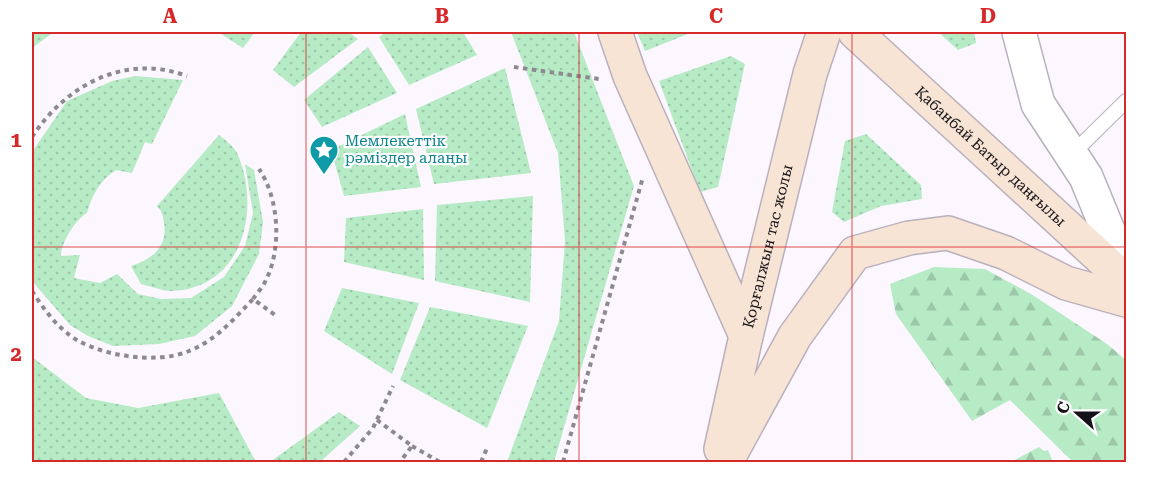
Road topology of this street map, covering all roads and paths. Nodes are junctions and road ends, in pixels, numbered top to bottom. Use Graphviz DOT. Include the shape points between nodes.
graph roads {
  1 [pos="615,32"];
  2 [pos="824,32"];
  3 [pos="855,32"];
  4 [pos="1019,32"];
  5 [pos="514,67"];
  6 [pos="187,76"];
  7 [pos="608,80"];
  8 [pos="1126,101"];
  9 [pos="32,137"];
  10 [pos="1071,155"];
  11 [pos="259,170"];
  12 [pos="645,171"];
  13 [pos="1126,274"];
  14 [pos="1126,281"];
  15 [pos="32,291"];
  16 [pos="253,299"];
  17 [pos="1126,300"];
  18 [pos="275,315"];
  19 [pos="746,336"];
  20 [pos="393,386"];
  21 [pos="377,420"];
  22 [pos="412,446"];
  23 [pos="488,446"];
  24 [pos="344,462"];
  25 [pos="400,462"];
  26 [pos="440,462"];
  27 [pos="481,462"];
  28 [pos="563,462"];
  29 [pos="718,462"];
  30 [pos="726,462"];
  1 -- 19 [label="main road" via="630,76"];
  2 -- 19 [label="main road, Қорғалжын тас жолы" via="810,74"];
  3 -- 14 [label="main road, Қабанбай Батыр даңғылы"];
  4 -- 10 [label="street" via="1038,104"];
  5 -- 7 [label="path"];
  6 -- 9 [label="path" via="165,68 133,69 97,78 64,98"];
  8 -- 10 [label="lane"];
  10 -- 13 [label="street" via="1086,177"];
  11 -- 16 [label="path" via="275,211 275,247 267,279"];
  12 -- 28 [label="path"];
  15 -- 16 [label="path" via="68,334 111,355 146,358 189,352 223,331"];
  16 -- 18 [label="path"];
  17 -- 30 [label="main road" via="1066,283 1006,253 948,233 909,238 855,253 795,336"];
  19 -- 29 [label="main road, Қорғалжын тас жолы"];
  20 -- 21 [label="path"];
  21 -- 22 [label="path"];
  21 -- 24 [label="path"];
  22 -- 25 [label="path"];
  22 -- 26 [label="path"];
  23 -- 27 [label="path"];
}
